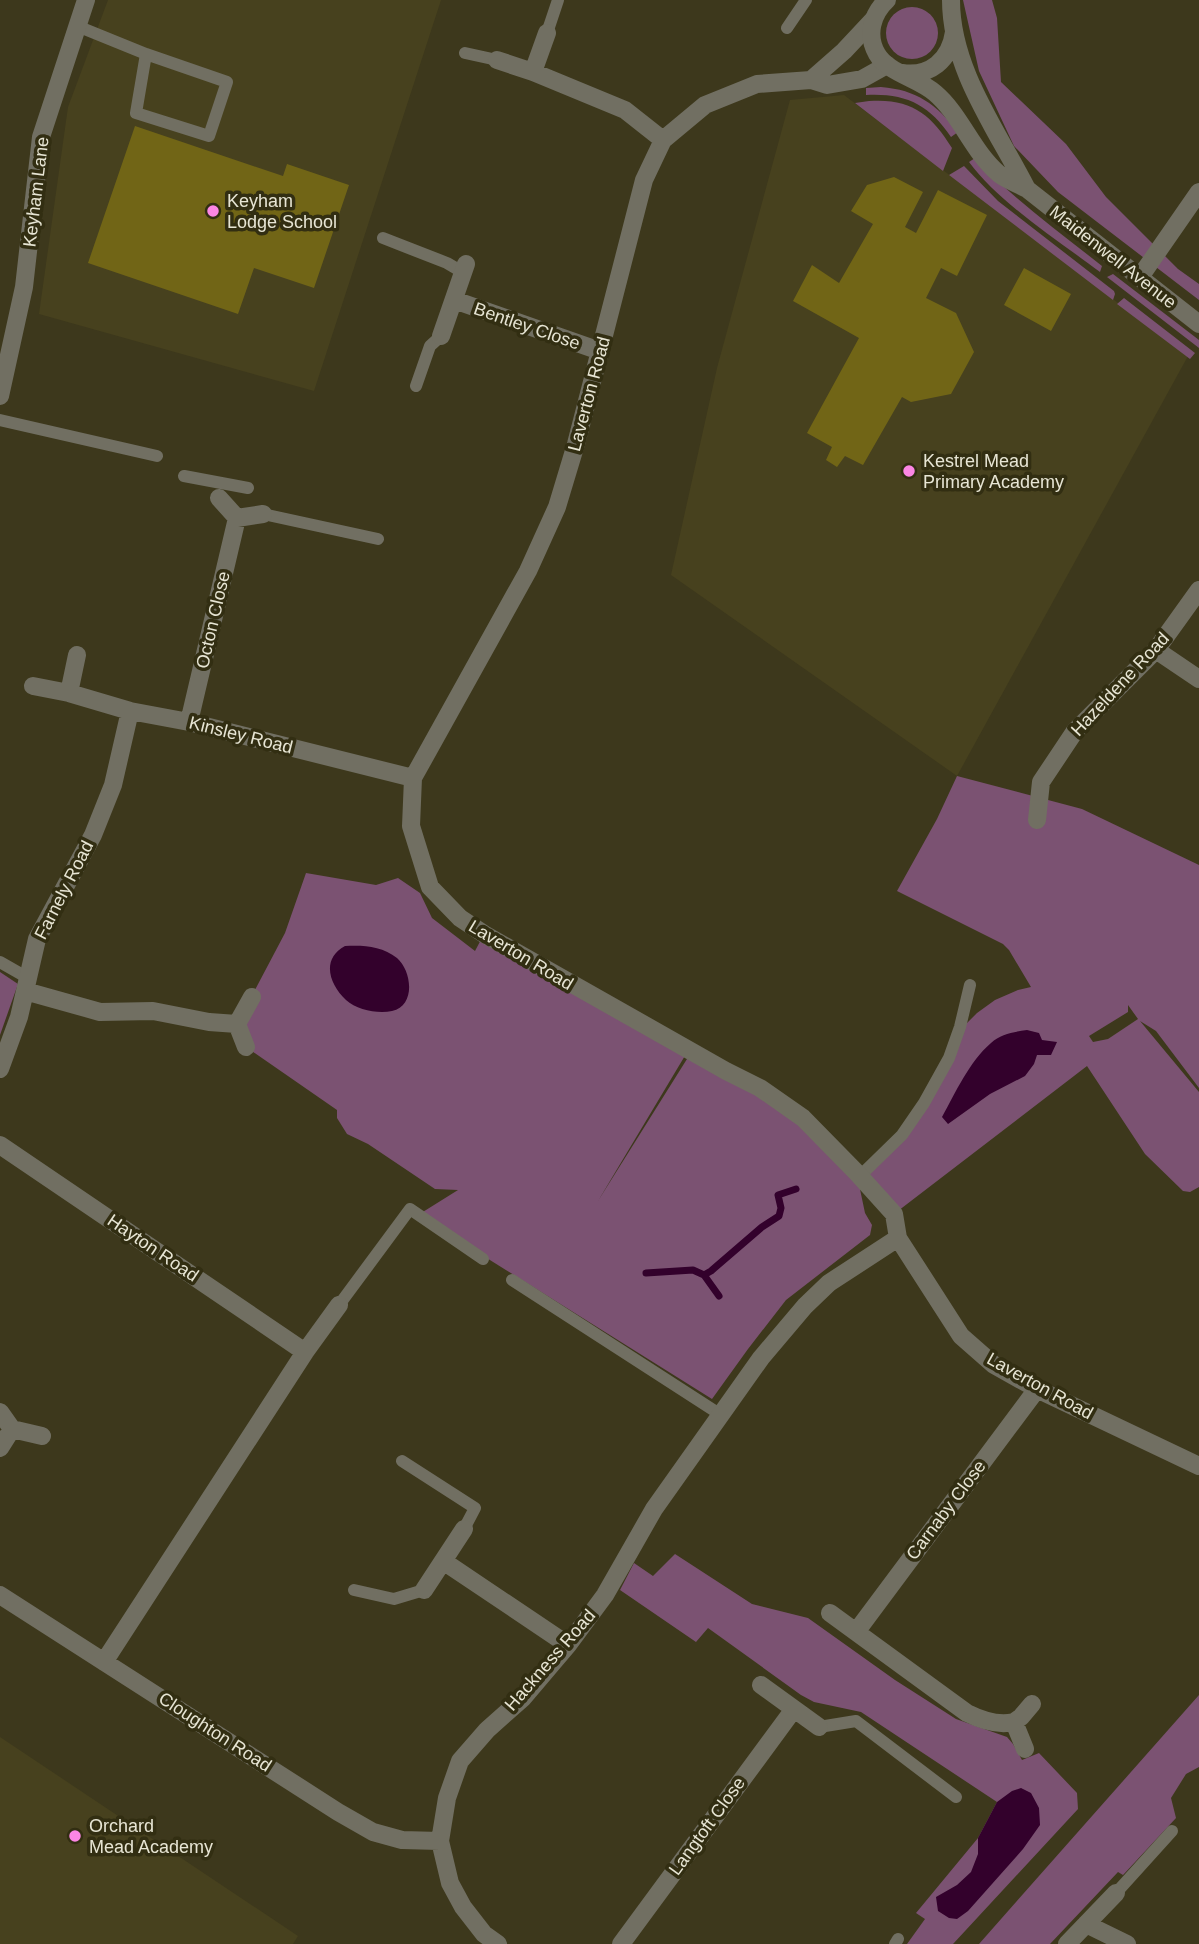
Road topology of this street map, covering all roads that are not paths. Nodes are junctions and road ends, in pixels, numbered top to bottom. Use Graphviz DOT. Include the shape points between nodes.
graph roads {
  1 [pos="86,0"];
  2 [pos="558,0"];
  3 [pos="806,0"];
  4 [pos="937,0"];
  5 [pos="951,0"];
  6 [pos="886,1"];
  7 [pos="873,20"];
  8 [pos="77,26"];
  9 [pos="952,26"];
  10 [pos="788,28"];
  11 [pos="547,33"];
  12 [pos="465,53"];
  13 [pos="146,54"];
  14 [pos="497,60"];
  15 [pos="895,69"];
  16 [pos="533,72"];
  17 [pos="811,80"];
  18 [pos="663,140"];
  19 [pos="1027,189"];
  20 [pos="1199,192"];
  21 [pos="383,238"];
  22 [pos="465,268"];
  23 [pos="1140,278"];
  24 [pos="454,300"];
  25 [pos="1199,324"];
  26 [pos="441,336"];
  27 [pos="600,351"];
  28 [pos="416,386"];
  29 [pos="1,391"];
  30 [pos="0,420"];
  31 [pos="157,456"];
  32 [pos="184,476"];
  33 [pos="248,488"];
  34 [pos="220,490"];
  35 [pos="263,514"];
  36 [pos="237,518"];
  37 [pos="377,539"];
  38 [pos="1199,590"];
  39 [pos="1156,650"];
  40 [pos="77,655"];
  41 [pos="1199,679"];
  42 [pos="33,686"];
  43 [pos="69,693"];
  44 [pos="130,711"];
  45 [pos="189,722"];
  46 [pos="413,778"];
  47 [pos="1037,820"];
  48 [pos="0,962"];
  49 [pos="27,984"];
  50 [pos="970,985"];
  51 [pos="252,997"];
  52 [pos="237,1024"];
  53 [pos="246,1047"];
  54 [pos="0,1069"];
  55 [pos="0,1145"];
  56 [pos="860,1176"];
  57 [pos="898,1238"];
  58 [pos="483,1259"];
  59 [pos="512,1280"];
  60 [pos="339,1305"];
  61 [pos="305,1352"];
  62 [pos="1037,1389"];
  63 [pos="0,1412"];
  64 [pos="720,1415"];
  65 [pos="12,1429"];
  66 [pos="42,1436"];
  67 [pos="0,1448"];
  68 [pos="402,1461"];
  69 [pos="1199,1466"];
  70 [pos="464,1529"];
  71 [pos="443,1561"];
  72 [pos="354,1590"];
  73 [pos="424,1590"];
  74 [pos="0,1595"];
  75 [pos="830,1613"];
  76 [pos="856,1632"];
  77 [pos="568,1645"];
  78 [pos="104,1662"];
  79 [pos="761,1685"];
  80 [pos="1032,1704"];
  81 [pos="794,1709"];
  82 [pos="1014,1722"];
  83 [pos="819,1727"];
  84 [pos="1026,1749"];
  85 [pos="956,1797"];
  86 [pos="1172,1831"];
  87 [pos="440,1841"];
  88 [pos="1116,1893"];
  89 [pos="1086,1924"];
  90 [pos="498,1944"];
  91 [pos="621,1944"];
  92 [pos="1067,1944"];
  93 [pos="1127,1944"];
  1 -- 8 [label="street, Keyham Lane"];
  2 -- 11 [label="lane"];
  3 -- 10 [label="lane"];
  4 -- 9 [label="street, Maidenwell Avenue" via="947,10"];
  5 -- 9 [label="street, Maidenwell Avenue"];
  6 -- 7 [label="street"];
  7 -- 15 [label="street" via="876,53"];
  7 -- 17 [label="street"];
  8 -- 13 [label="lane"];
  8 -- 29 [label="street, Keyham Lane" via="41,137 24,287"];
  9 -- 15 [label="street, Maidenwell Avenue" via="950,48 941,62 919,73"];
  9 -- 19 [label="street, Maidenwell Avenue" via="974,91"];
  11 -- 16 [label="street"];
  12 -- 14 [label="lane"];
  13 -- 13 [label="lane" via="228,82 209,136 136,113"];
  14 -- 16 [label="street"];
  15 -- 17 [label="street, Laverton Road" via="827,85"];
  15 -- 19 [label="street, Maidenwell Avenue" via="929,87 1000,175"];
  16 -- 18 [label="street" via="625,110"];
  17 -- 18 [label="street, Laverton Road" via="757,84 705,105"];
  18 -- 27 [label="street, Laverton Road" via="644,180"];
  19 -- 23 [label="street, Maidenwell Avenue"];
  20 -- 23 [label="street"];
  21 -- 22 [label="lane"];
  22 -- 24 [label="street, Bentley Close"];
  23 -- 25 [label="street, Maidenwell Avenue"];
  24 -- 26 [label="street, Bentley Close"];
  24 -- 27 [label="street, Bentley Close"];
  26 -- 28 [label="lane" via="430,346"];
  27 -- 46 [label="street, Laverton Road" via="558,507 528,571"];
  30 -- 31 [label="lane"];
  32 -- 34 [label="lane"];
  33 -- 34 [label="lane"];
  34 -- 36 [label="street"];
  35 -- 36 [label="street"];
  35 -- 37 [label="lane"];
  36 -- 45 [label="street, Octon Close"];
  38 -- 39 [label="street, Hazeldene Road"];
  39 -- 41 [label="street"];
  39 -- 47 [label="street, Hazeldene Road" via="1063,748 1041,782"];
  40 -- 43 [label="street"];
  42 -- 43 [label="street, Kinsley Road"];
  43 -- 44 [label="street, Kinsley Road"];
  44 -- 45 [label="street, Kinsley Road"];
  44 -- 49 [label="street, Farnely Road" via="113,785 93,835 37,939"];
  45 -- 46 [label="street, Kinsley Road"];
  46 -- 56 [label="street, Laverton Road" via="411,826 430,887 460,918 760,1088 803,1118"];
  48 -- 49 [label="lane"];
  49 -- 52 [label="street" via="100,1012 152,1011"];
  49 -- 54 [label="street, Farnely Road"];
  50 -- 56 [label="lane" via="949,1058 924,1103 902,1135"];
  51 -- 52 [label="street"];
  52 -- 53 [label="street"];
  55 -- 61 [label="street, Hayton Road"];
  56 -- 57 [label="street, Laverton Road" via="894,1214"];
  57 -- 62 [label="street, Laverton Road" via="961,1336 994,1365"];
  57 -- 64 [label="street, Hackness Road" via="829,1283 805,1306"];
  58 -- 60 [label="lane" via="410,1209"];
  59 -- 64 [label="lane"];
  60 -- 61 [label="street"];
  61 -- 78 [label="street"];
  62 -- 69 [label="street, Laverton Road"];
  62 -- 76 [label="street, Carnaby Close"];
  63 -- 65 [label="street"];
  64 -- 77 [label="street, Hackness Road"];
  65 -- 66 [label="street"];
  65 -- 67 [label="street"];
  68 -- 70 [label="lane" via="475,1508"];
  70 -- 71 [label="street"];
  71 -- 73 [label="street"];
  71 -- 77 [label="street"];
  72 -- 73 [label="lane" via="394,1599"];
  74 -- 78 [label="street, Cloughton Road"];
  75 -- 76 [label="street"];
  76 -- 82 [label="street" via="967,1713 997,1723"];
  77 -- 87 [label="street, Hackness Road" via="460,1761 447,1798"];
  78 -- 87 [label="street, Cloughton Road" via="373,1832 402,1840"];
  79 -- 81 [label="street"];
  80 -- 82 [label="street"];
  81 -- 83 [label="street"];
  81 -- 91 [label="street, Langtoft Close"];
  82 -- 84 [label="street"];
  83 -- 85 [label="lane" via="856,1721"];
  86 -- 88 [label="lane"];
  87 -- 90 [label="street, Hackness Road" via="450,1883 463,1907"];
  88 -- 89 [label="street"];
  89 -- 92 [label="street"];
  89 -- 93 [label="street"];
}
